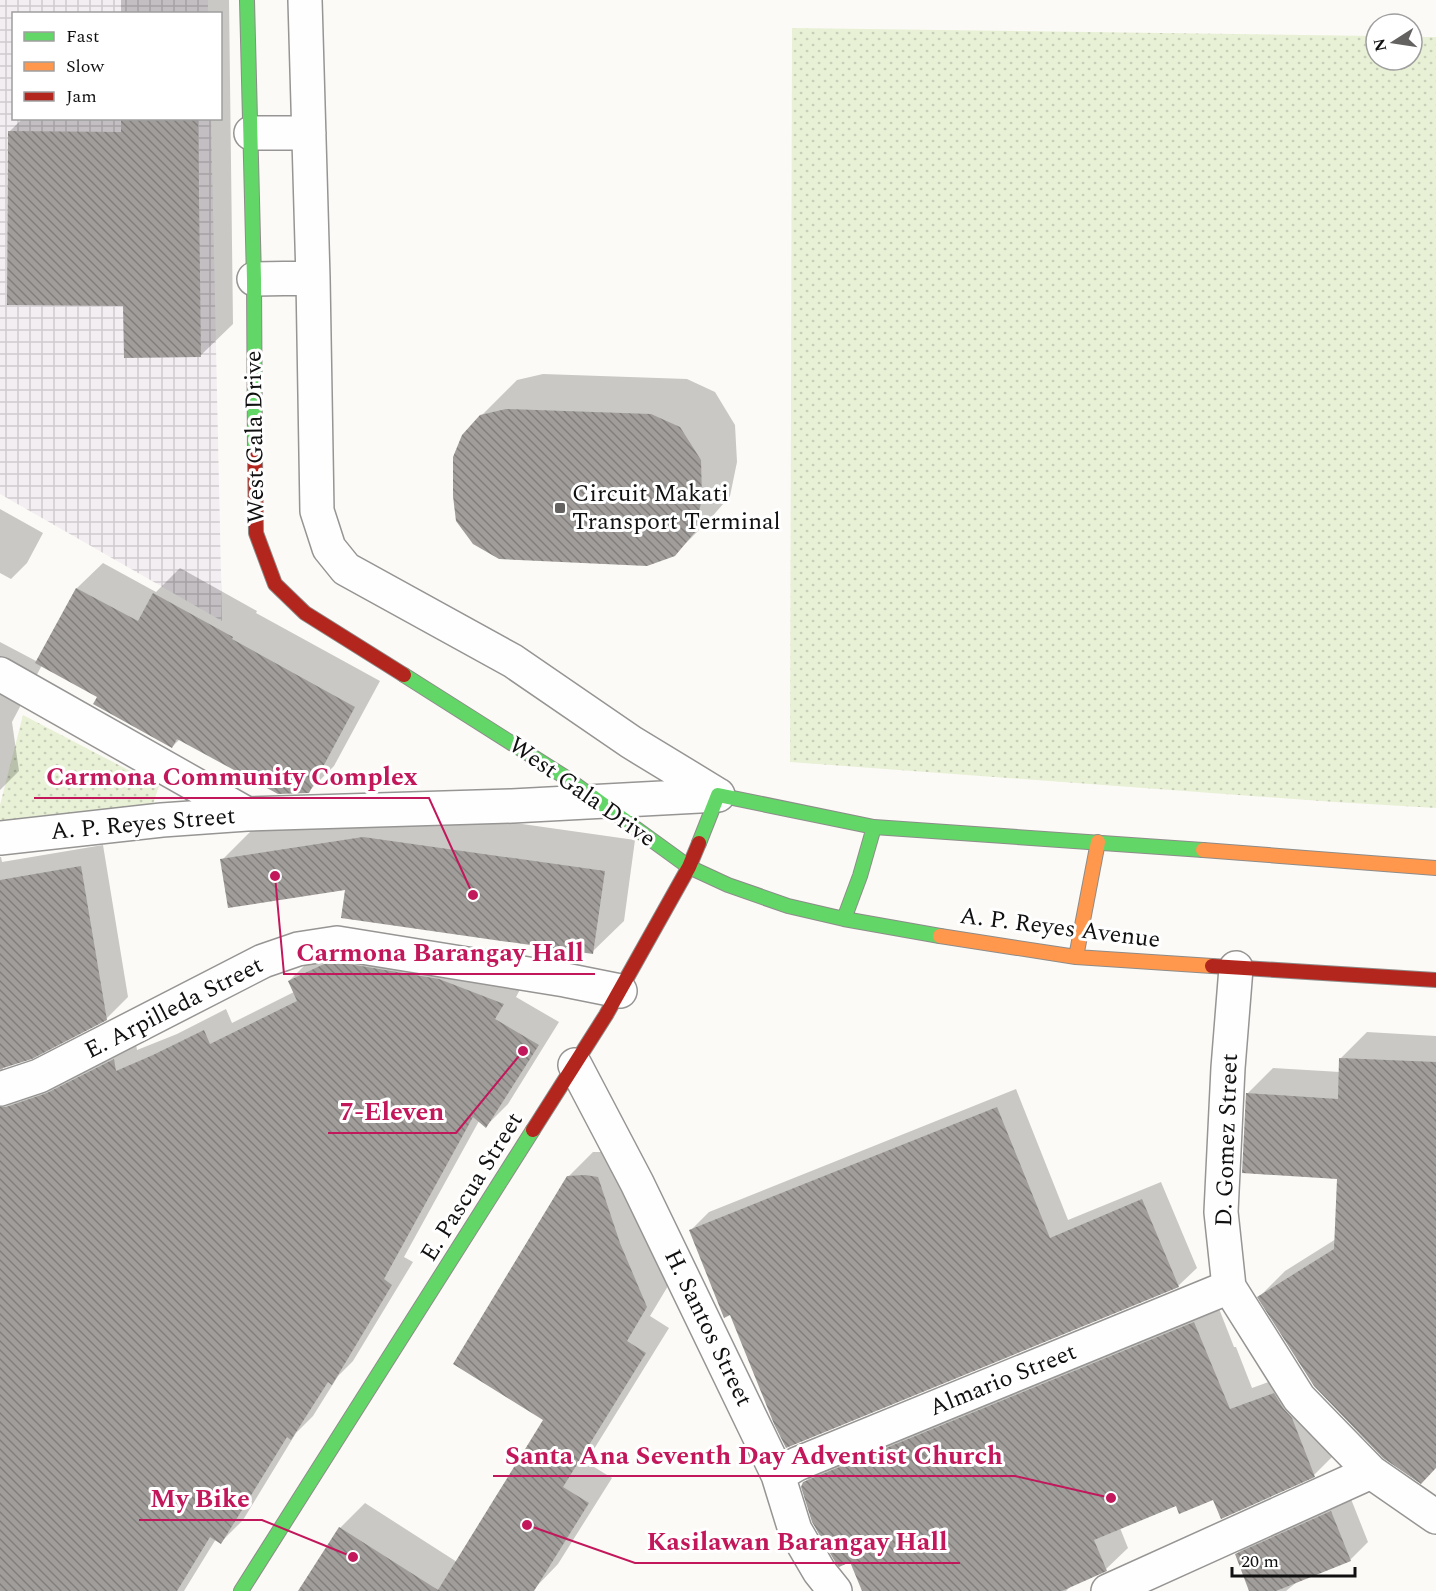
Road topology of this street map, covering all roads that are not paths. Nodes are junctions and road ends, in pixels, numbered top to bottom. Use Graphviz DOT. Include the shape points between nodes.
graph roads {
  1 [pos="247,0"];
  2 [pos="305,0"];
  3 [pos="251,133"];
  4 [pos="309,133"];
  5 [pos="313,278"];
  6 [pos="254,279"];
  7 [pos="0,674"];
  8 [pos="718,795"];
  9 [pos="600,802"];
  10 [pos="247,814"];
  11 [pos="874,827"];
  12 [pos="0,838"];
  13 [pos="1098,842"];
  14 [pos="688,867"];
  15 [pos="1436,868"];
  16 [pos="844,920"];
  17 [pos="1076,957"];
  18 [pos="1236,968"];
  19 [pos="1436,980"];
  20 [pos="613,1003"];
  21 [pos="575,1065"];
  22 [pos="0,1089"];
  23 [pos="1229,1287"];
  24 [pos="1371,1472"];
  25 [pos="778,1474"];
  26 [pos="1436,1517"];
  27 [pos="241,1591"];
  28 [pos="835,1591"];
  29 [pos="1108,1591"];
  1 -- 3 [label="street, West Gala Drive"];
  2 -- 4 [label="street"];
  3 -- 4 [label="street"];
  3 -- 6 [label="street, West Gala Drive"];
  4 -- 5 [label="street"];
  5 -- 6 [label="street"];
  5 -- 8 [label="street" via="317,511 329,548 346,569 513,661 631,742"];
  6 -- 9 [label="street, West Gala Drive" via="256,533 275,584 305,613"];
  7 -- 10 [label="street"];
  8 -- 9 [label="street, A. P. Reyes Street"];
  8 -- 11 [label="street"];
  8 -- 14 [label="street, E. Pascua Street"];
  9 -- 10 [label="street, A. P. Reyes Street"];
  9 -- 14 [label="street, West Gala Drive"];
  10 -- 12 [label="street, A. P. Reyes Street"];
  11 -- 13 [label="street"];
  11 -- 16 [label="street"];
  13 -- 15 [label="street"];
  13 -- 17 [label="street"];
  14 -- 16 [label="street, A. P. Reyes Avenue" via="788,906"];
  14 -- 20 [label="street, E. Pascua Street"];
  16 -- 17 [label="street, A. P. Reyes Avenue"];
  17 -- 18 [label="street, A. P. Reyes Avenue"];
  18 -- 19 [label="street, A. P. Reyes Avenue"];
  18 -- 23 [label="street, D. Gomez Street" via="1221,1212"];
  20 -- 21 [label="street, E. Pascua Street"];
  20 -- 22 [label="street, E. Arpilleda Street" via="565,980 336,943 298,949 263,961 39,1076"];
  21 -- 25 [label="street, H. Santos Street" via="638,1182"];
  21 -- 27 [label="street, E. Pascua Street"];
  23 -- 24 [label="street, D. Gomez Street" via="1299,1398"];
  23 -- 25 [label="street, Almario Street"];
  24 -- 26 [label="street, D. Gomez Street"];
  24 -- 29 [label="street"];
  25 -- 28 [label="street, H. Santos Street" via="795,1530"];
}
